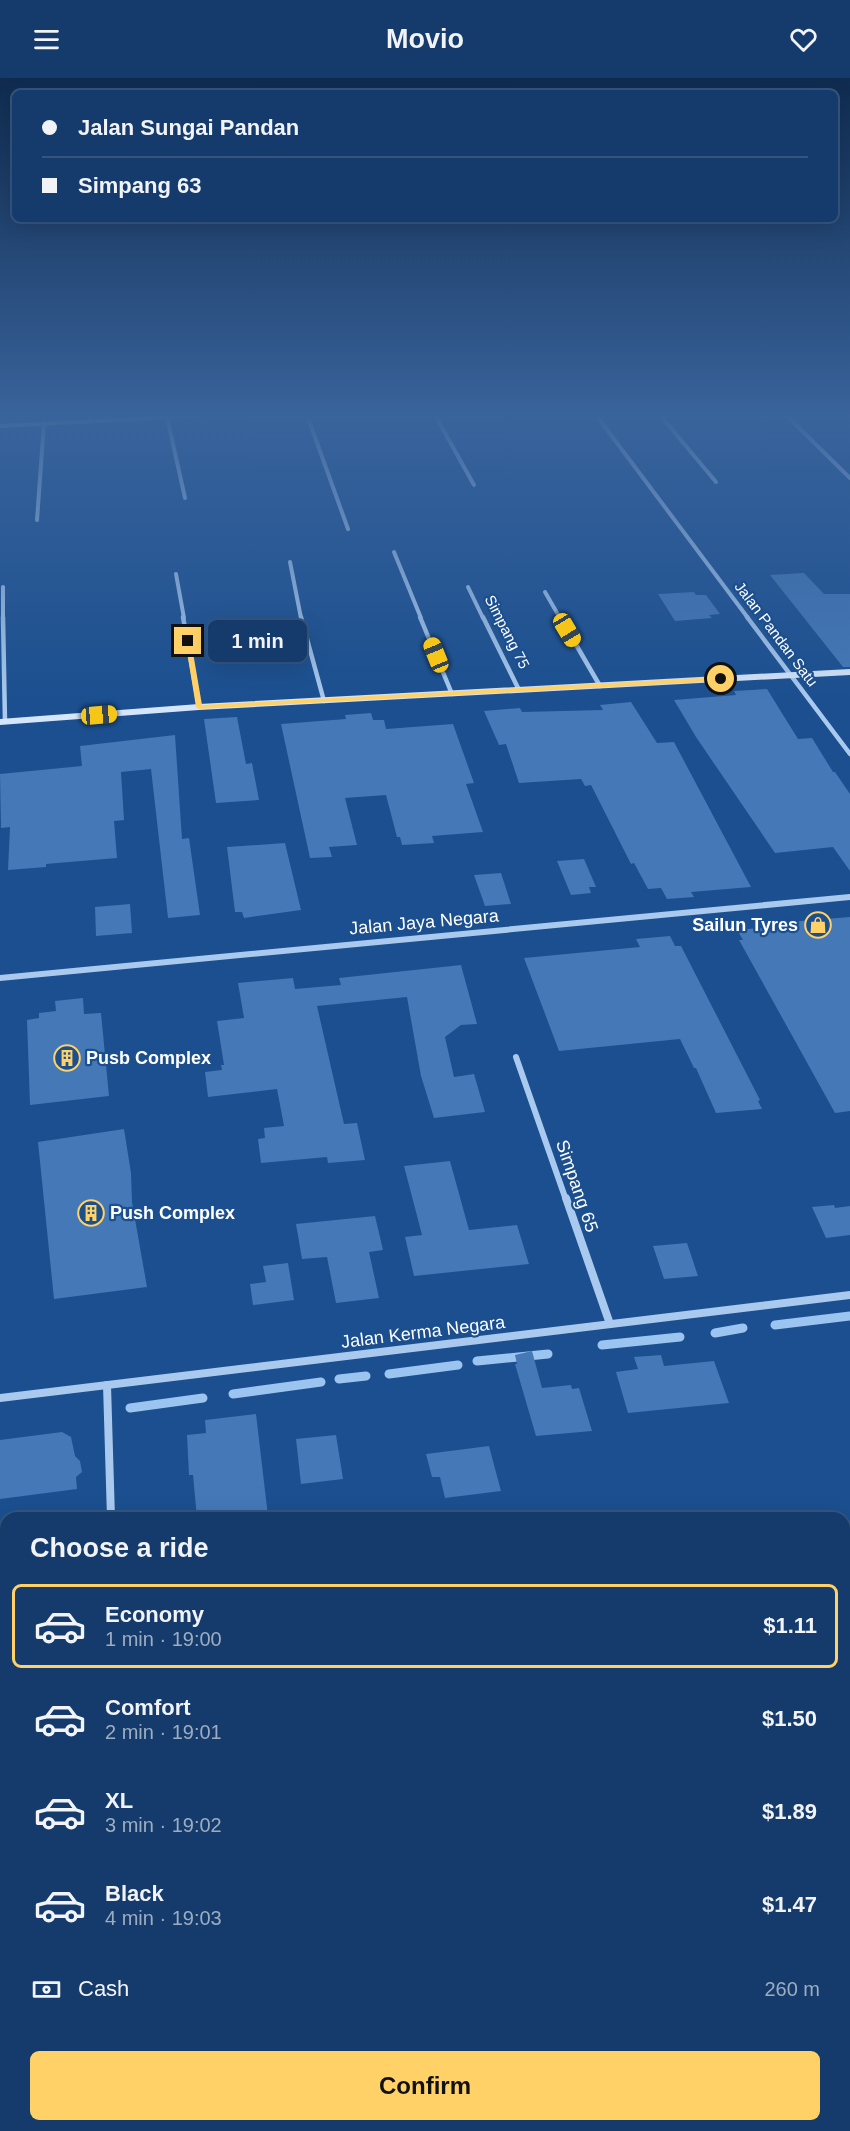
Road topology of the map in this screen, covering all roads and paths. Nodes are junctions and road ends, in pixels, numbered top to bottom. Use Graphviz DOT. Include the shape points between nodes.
graph roads {
  1 [pos="38,511"];
  2 [pos="341,511"];
  3 [pos="668,511"];
  4 [pos="37,520"];
  5 [pos="348,530"];
  6 [pos="394,552"];
  7 [pos="290,562"];
  8 [pos="176,574"];
  9 [pos="3,587"];
  10 [pos="468,587"];
  11 [pos="544,592"];
  12 [pos="850,672"];
  13 [pos="792,675"];
  14 [pos="600,686"];
  15 [pos="519,690"];
  16 [pos="452,694"];
  17 [pos="324,701"];
  18 [pos="199,707"];
  19 [pos="3,722"];
  20 [pos="850,754"];
  21 [pos="850,897"];
  22 [pos="0,978"];
  23 [pos="516,1058"];
  24 [pos="850,1295"];
  25 [pos="610,1324"];
  26 [pos="107,1385"];
  27 [pos="0,1398"];
  28 [pos="111,1512"];
  1 -- 4 [label="street"];
  2 -- 5 [label="street"];
  3 -- 13 [label="street, Jalan Pandan Satu"];
  6 -- 16 [label="street"];
  7 -- 17 [label="street" via="306,642"];
  8 -- 18 [label="street"];
  9 -- 19 [label="street"];
  10 -- 15 [label="street, Simpang 75"];
  11 -- 14 [label="street"];
  12 -- 13 [label="street"];
  13 -- 14 [label="street"];
  13 -- 20 [label="street, Jalan Pandan Satu"];
  14 -- 15 [label="street"];
  15 -- 16 [label="street"];
  16 -- 17 [label="street"];
  17 -- 18 [label="street"];
  18 -- 19 [label="street"];
  21 -- 22 [label="street, Jalan Jaya Negara"];
  23 -- 25 [label="street, Simpang 65"];
  24 -- 25 [label="street, Jalan Kerma Negara"];
  25 -- 26 [label="street, Jalan Kerma Negara"];
  26 -- 27 [label="street, Jalan Kerma Negara"];
  26 -- 28 [label="street"];
}
